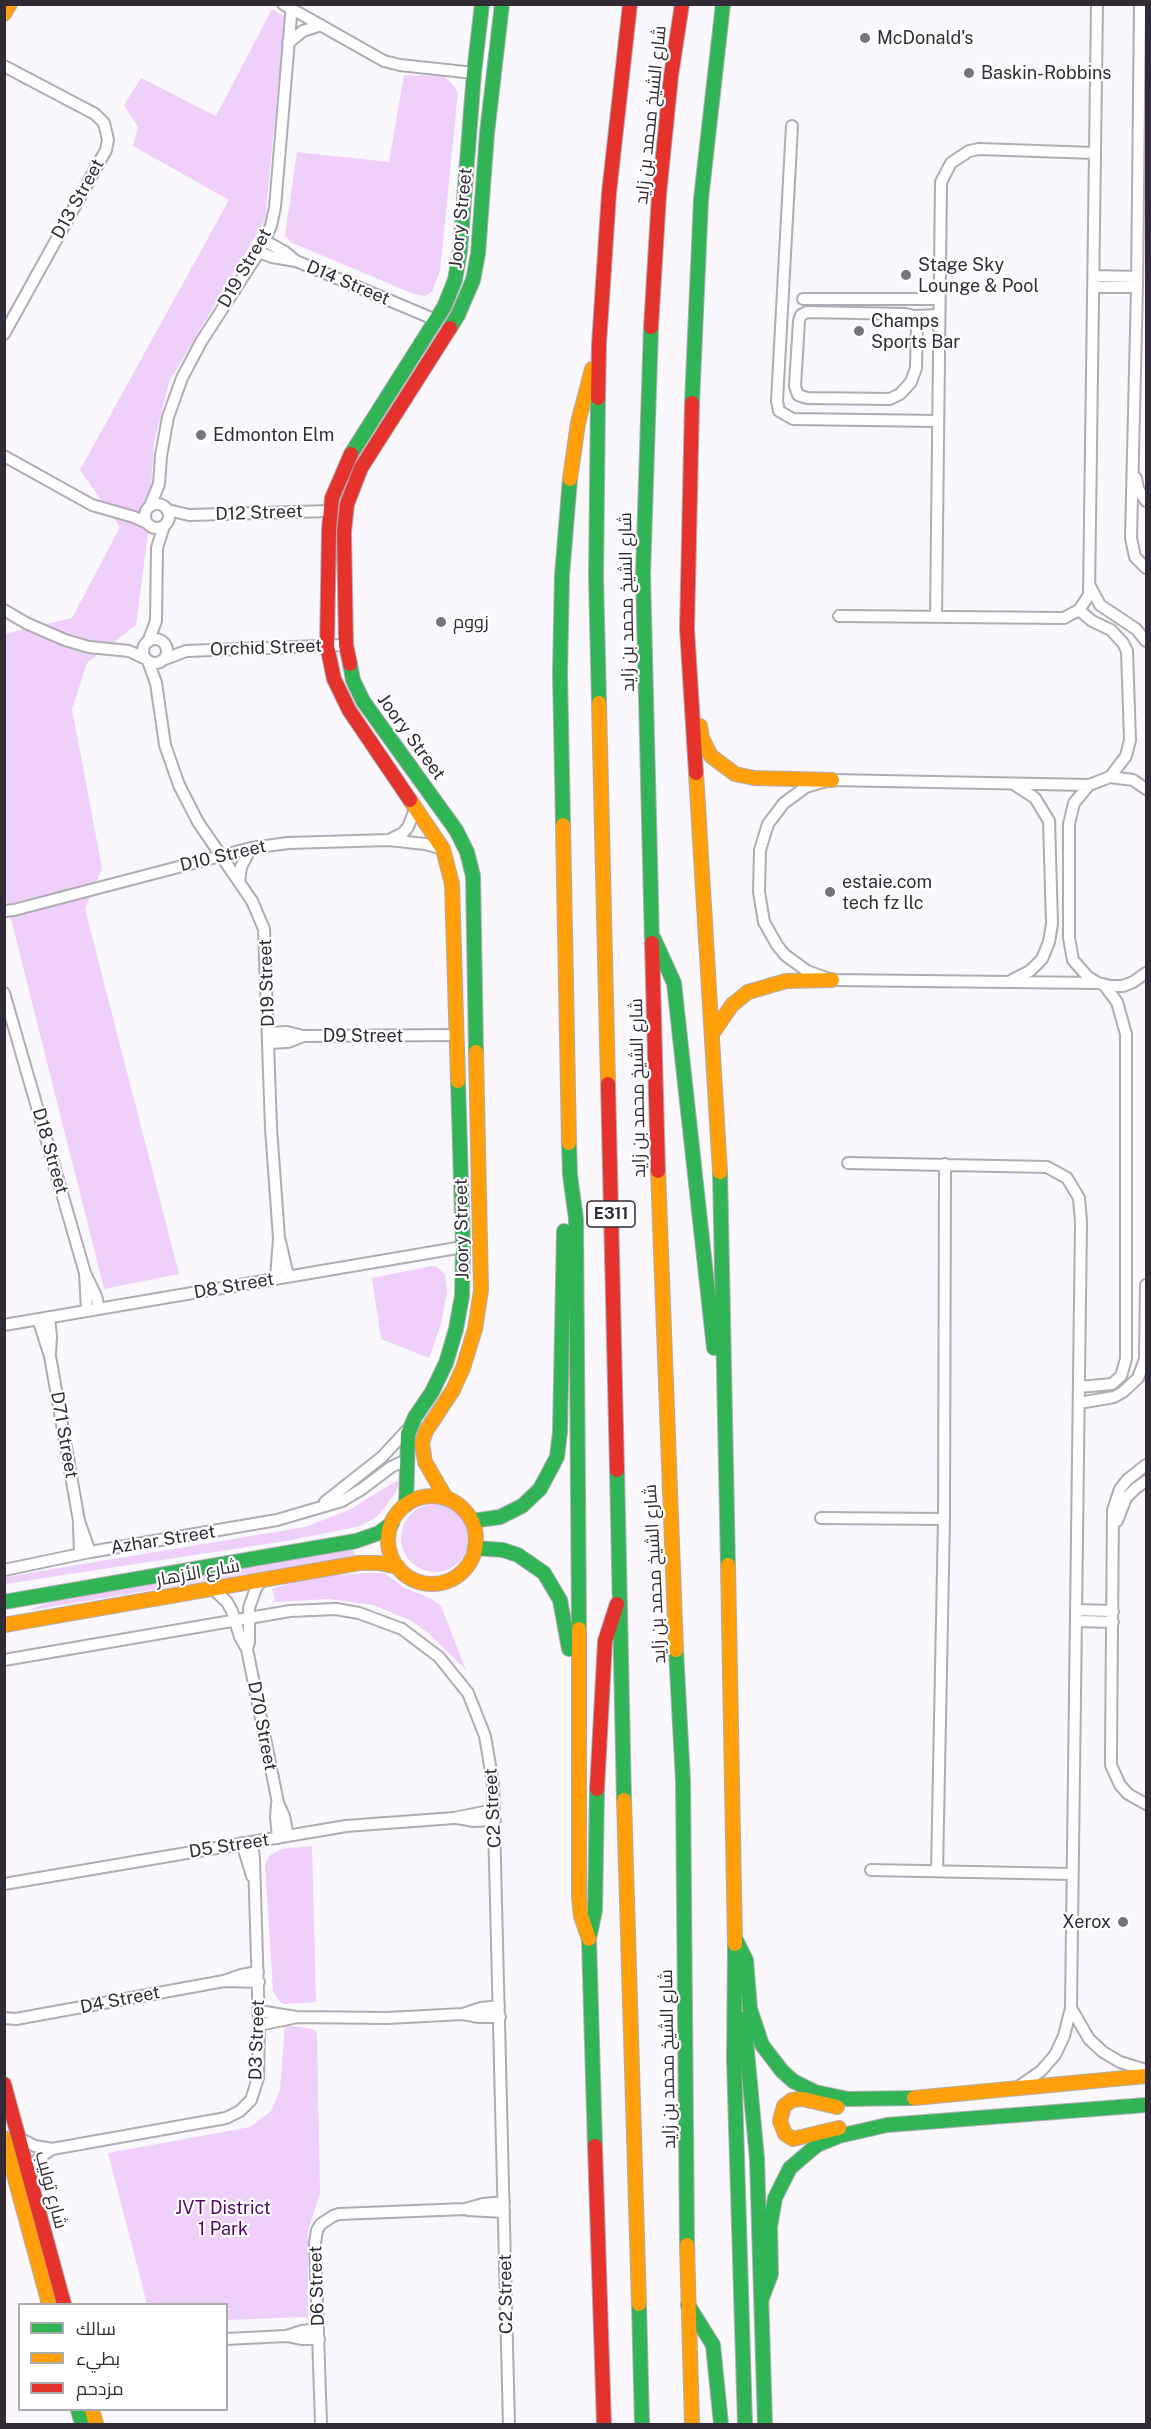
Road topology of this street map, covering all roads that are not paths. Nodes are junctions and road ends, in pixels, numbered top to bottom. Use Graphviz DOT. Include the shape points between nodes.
graph roads {
  1 [pos="10,4"];
  2 [pos="482,4"];
  3 [pos="502,4"];
  4 [pos="630,4"];
  5 [pos="682,4"];
  6 [pos="723,4"];
  7 [pos="1097,4"];
  8 [pos="1140,4"];
  9 [pos="289,6"];
  10 [pos="4,14"];
  11 [pos="321,25"];
  12 [pos="288,43"];
  13 [pos="4,60"];
  14 [pos="9,68"];
  15 [pos="474,73"];
  16 [pos="792,126"];
  17 [pos="488,133"];
  18 [pos="1095,153"];
  19 [pos="265,241"];
  20 [pos="259,252"];
  21 [pos="296,261"];
  22 [pos="1094,281"];
  23 [pos="1137,282"];
  24 [pos="803,299"];
  25 [pos="939,299"];
  26 [pos="939,315"];
  27 [pos="914,316"];
  28 [pos="436,320"];
  29 [pos="4,334"];
  30 [pos="599,344"];
  31 [pos="938,421"];
  32 [pos="4,456"];
  33 [pos="1132,463"];
  34 [pos="159,484"];
  35 [pos="1146,501"];
  36 [pos="148,507"];
  37 [pos="167,508"];
  38 [pos="330,512"];
  39 [pos="130,515"];
  40 [pos="189,515"];
  41 [pos="148,524"];
  42 [pos="166,525"];
  43 [pos="157,548"];
  44 [pos="1146,568"];
  45 [pos="1090,586"];
  46 [pos="4,610"];
  47 [pos="1079,610"];
  48 [pos="839,616"];
  49 [pos="936,617"];
  50 [pos="156,621"];
  51 [pos="687,629"];
  52 [pos="1146,641"];
  53 [pos="147,643"];
  54 [pos="165,644"];
  55 [pos="346,645"];
  56 [pos="327,646"];
  57 [pos="129,651"];
  58 [pos="186,651"];
  59 [pos="146,660"];
  60 [pos="164,660"];
  61 [pos="156,683"];
  62 [pos="1110,777"];
  63 [pos="832,780"];
  64 [pos="1012,784"];
  65 [pos="1089,785"];
  66 [pos="1146,789"];
  67 [pos="414,805"];
  68 [pos="389,840"];
  69 [pos="251,848"];
  70 [pos="443,849"];
  71 [pos="220,855"];
  72 [pos="239,882"];
  73 [pos="8,913"];
  74 [pos="652,935"];
  75 [pos="1146,973"];
  76 [pos="832,980"];
  77 [pos="1006,982"];
  78 [pos="1101,984"];
  79 [pos="4,993"];
  80 [pos="712,1034"];
  81 [pos="457,1035"];
  82 [pos="269,1038"];
  83 [pos="478,1098"];
  84 [pos="848,1163"];
  85 [pos="945,1164"];
  86 [pos="570,1175"];
  87 [pos="279,1238"];
  88 [pos="463,1246"];
  89 [pos="85,1273"];
  90 [pos="288,1276"];
  91 [pos="276,1278"];
  92 [pos="1146,1285"];
  93 [pos="99,1308"];
  94 [pos="87,1311"];
  95 [pos="478,1315"];
  96 [pos="44,1318"];
  97 [pos="4,1325"];
  98 [pos="724,1372"];
  99 [pos="1079,1387"];
  100 [pos="432,1392"];
  101 [pos="447,1401"];
  102 [pos="1078,1403"];
  103 [pos="411,1425"];
  104 [pos="406,1460"];
  105 [pos="1146,1465"];
  106 [pos="1146,1481"];
  107 [pos="446,1498"];
  108 [pos="406,1505"];
  109 [pos="320,1506"];
  110 [pos="821,1518"];
  111 [pos="944,1519"];
  112 [pos="472,1521"];
  113 [pos="392,1523"];
  114 [pos="1114,1529"];
  115 [pos="475,1548"];
  116 [pos="85,1553"];
  117 [pos="398,1567"];
  118 [pos="4,1570"];
  119 [pos="262,1580"];
  120 [pos="213,1589"];
  121 [pos="620,1596"];
  122 [pos="4,1602"];
  123 [pos="1076,1615"];
  124 [pos="1113,1617"];
  125 [pos="248,1618"];
  126 [pos="236,1620"];
  127 [pos="4,1625"];
  128 [pos="247,1649"];
  129 [pos="4,1660"];
  130 [pos="580,1745"];
  131 [pos="1146,1804"];
  132 [pos="494,1815"];
  133 [pos="283,1837"];
  134 [pos="247,1842"];
  135 [pos="871,1870"];
  136 [pos="937,1871"];
  137 [pos="1072,1874"];
  138 [pos="4,1884"];
  139 [pos="735,1938"];
  140 [pos="589,1939"];
  141 [pos="735,1969"];
  142 [pos="258,1977"];
  143 [pos="1071,2008"];
  144 [pos="259,2011"];
  145 [pos="500,2012"];
  146 [pos="296,2017"];
  147 [pos="10,2019"];
  148 [pos="259,2025"];
  149 [pos="4,2028"];
  150 [pos="1146,2070"];
  151 [pos="1146,2076"];
  152 [pos="4,2084"];
  153 [pos="1015,2089"];
  154 [pos="888,2101"];
  155 [pos="1146,2105"];
  156 [pos="887,2125"];
  157 [pos="4,2138"];
  158 [pos="19,2138"];
  159 [pos="52,2149"];
  160 [pos="28,2173"];
  161 [pos="504,2207"];
  162 [pos="762,2298"];
  163 [pos="50,2303"];
  164 [pos="63,2303"];
  165 [pos="688,2305"];
  166 [pos="319,2334"];
  167 [pos="228,2339"];
  168 [pos="321,2424"];
  169 [pos="509,2424"];
  170 [pos="604,2424"];
  171 [pos="642,2424"];
  172 [pos="692,2424"];
  173 [pos="721,2424"];
  174 [pos="745,2424"];
  175 [pos="765,2424"];
  1 -- 10 [label="main road"];
  2 -- 15 [label="main road, Joory Street"];
  3 -- 17 [label="main road, Joory Street"];
  4 -- 30 [label="main road, شارع الشيخ محمد بن زايد / E311" via="609,193"];
  5 -- 74 [label="main road, شارع الشيخ محمد بن زايد / E311" via="659,195 648,376 643,574"];
  6 -- 51 [label="main road" via="701,199"];
  7 -- 18 [label="street"];
  8 -- 23 [label="street"];
  9 -- 11 [label="street"];
  9 -- 12 [label="street, D19 Street"];
  11 -- 12 [label="street" via="303,31"];
  11 -- 15 [label="street" via="392,63"];
  12 -- 19 [label="street, D19 Street" via="275,207"];
  13 -- 14 [label="street, D13 Street"];
  14 -- 29 [label="street, D13 Street" via="95,114 104,123 108,140"];
  15 -- 17 [label="main road" via="481,86 480,122"];
  15 -- 28 [label="main road, Joory Street" via="458,266 450,294"];
  16 -- 31 [label="street" via="779,411 793,419"];
  17 -- 55 [label="main road, Joory Street" via="478,254 469,292 350,492 344,532"];
  18 -- 22 [label="street"];
  18 -- 25 [label="street" via="979,150 951,163 941,182"];
  19 -- 20 [label="street, D19 Street"];
  19 -- 21 [label="street"];
  20 -- 21 [label="street, D14 Street"];
  20 -- 34 [label="street, D19 Street" via="182,378 164,438"];
  21 -- 28 [label="street, D14 Street"];
  22 -- 23 [label="street"];
  22 -- 45 [label="street"];
  23 -- 33 [label="street"];
  24 -- 25 [label="street"];
  25 -- 26 [label="street"];
  26 -- 27 [label="street"];
  26 -- 31 [label="street"];
  27 -- 27 [label="street" via="804,313 799,321 795,391 807,398 886,400 897,396 915,373"];
  28 -- 38 [label="main road, Joory Street" via="347,460"];
  30 -- 86 [label="main road" via="575,439 562,575 560,673"];
  30 -- 121 [label="main road, شارع الشيخ محمد بن زايد / E311" via="596,577"];
  31 -- 49 [label="street"];
  32 -- 39 [label="street" via="100,508"];
  33 -- 35 [label="street" via="1138,489"];
  33 -- 44 [label="street" via="1131,544"];
  34 -- 36 [label="street, D19 Street"];
  34 -- 37 [label="street, D19 Street"];
  36 -- 37 [label="street" via="159,503"];
  36 -- 39 [label="street"];
  36 -- 41 [label="street" via="144,516"];
  37 -- 40 [label="street, D12 Street"];
  37 -- 42 [label="street"];
  38 -- 40 [label="street, D12 Street"];
  38 -- 56 [label="main road, Joory Street"];
  39 -- 41 [label="street"];
  40 -- 42 [label="street, D12 Street"];
  41 -- 42 [label="street" via="156,528"];
  41 -- 43 [label="street"];
  42 -- 43 [label="street"];
  43 -- 50 [label="street"];
  45 -- 47 [label="street"];
  45 -- 52 [label="street" via="1100,605 1136,629"];
  46 -- 57 [label="street" via="64,640"];
  47 -- 49 [label="street" via="1055,619"];
  47 -- 62 [label="street" via="1118,636 1128,660 1130,740 1126,756"];
  48 -- 49 [label="street"];
  50 -- 53 [label="street"];
  50 -- 54 [label="street"];
  51 -- 63 [label="main road" via="702,738 711,756 744,777"];
  51 -- 80 [label="main road"];
  53 -- 54 [label="street" via="154,639"];
  53 -- 57 [label="street"];
  53 -- 59 [label="street" via="143,652"];
  54 -- 58 [label="street, Orchid Street"];
  54 -- 60 [label="street" via="168,651"];
  55 -- 56 [label="street, Orchid Street"];
  55 -- 83 [label="main road, Joory Street" via="350,669 363,701 456,830 469,858 474,888"];
  56 -- 58 [label="street, Orchid Street"];
  56 -- 67 [label="main road, Joory Street" via="343,700"];
  57 -- 59 [label="street"];
  58 -- 60 [label="street, Orchid Street"];
  59 -- 60 [label="street" via="155,664"];
  59 -- 61 [label="street, D19 Street"];
  60 -- 61 [label="street, D19 Street"];
  61 -- 71 [label="street, D19 Street" via="160,725 171,765 188,804"];
  62 -- 65 [label="street"];
  62 -- 66 [label="street" via="1133,780"];
  63 -- 64 [label="street"];
  63 -- 76 [label="street" via="800,791 775,813 763,837 759,871 764,922 777,945 801,968"];
  64 -- 65 [label="street"];
  64 -- 77 [label="street" via="1035,798 1049,821 1052,924 1049,942 1036,965"];
  65 -- 78 [label="street" via="1070,813 1069,938 1079,970"];
  67 -- 68 [label="street" via="408,827"];
  67 -- 70 [label="main road, Joory Street"];
  68 -- 69 [label="street, D10 Street"];
  68 -- 70 [label="street, D10 Street"];
  69 -- 71 [label="street, D10 Street"];
  69 -- 72 [label="street" via="241,867"];
  70 -- 81 [label="main road, Joory Street" via="452,884"];
  71 -- 72 [label="street, D19 Street"];
  71 -- 73 [label="street, D10 Street"];
  72 -- 82 [label="street, D19 Street" via="258,910 264,929"];
  74 -- 98 [label="main road" via="674,983 711,1332"];
  74 -- 165 [label="main road, شارع الشيخ محمد بن زايد / E311" via="670,1535 683,1781"];
  75 -- 78 [label="street" via="1123,986"];
  76 -- 77 [label="street"];
  76 -- 80 [label="main road" via="786,981 748,992 732,1005"];
  77 -- 78 [label="street"];
  78 -- 99 [label="street" via="1117,1002 1126,1034 1126,1359 1121,1376 1112,1384"];
  79 -- 89 [label="street, D18 Street"];
  80 -- 98 [label="main road" via="720,1165"];
  81 -- 82 [label="street, D9 Street" via="303,1036 288,1042"];
  81 -- 83 [label="main road" via="467,1049 469,1083"];
  81 -- 88 [label="main road, Joory Street"];
  82 -- 87 [label="street, D19 Street"];
  83 -- 95 [label="main road, Joory Street" via="482,1278"];
  84 -- 85 [label="street"];
  85 -- 99 [label="street" via="1047,1167 1058,1171 1074,1187 1081,1222"];
  85 -- 111 [label="street"];
  86 -- 112 [label="main road" via="564,1220 560,1432 556,1456 540,1489 522,1506 500,1517"];
  86 -- 130 [label="main road" via="576,1219"];
  87 -- 90 [label="street, D19 Street"];
  87 -- 91 [label="street, D19 Street"];
  88 -- 90 [label="street, D8 Street"];
  88 -- 95 [label="main road" via="471,1262"];
  88 -- 100 [label="main road, Joory Street" via="458,1321 446,1363"];
  89 -- 93 [label="street, D18 Street"];
  89 -- 94 [label="street"];
  90 -- 91 [label="street, D8 Street"];
  91 -- 93 [label="street, D8 Street"];
  92 -- 102 [label="street" via="1145,1359 1138,1378 1114,1397"];
  93 -- 94 [label="street, D8 Street"];
  94 -- 96 [label="street, D8 Street"];
  95 -- 101 [label="main road, Joory Street" via="467,1355"];
  96 -- 97 [label="street, D8 Street"];
  96 -- 116 [label="street, D71 Street"];
  98 -- 139 [label="main road"];
  99 -- 102 [label="street"];
  100 -- 101 [label="main road"];
  100 -- 103 [label="main road, Joory Street"];
  101 -- 107 [label="main road, Joory Street" via="426,1431 422,1450 429,1472"];
  102 -- 123 [label="street"];
  103 -- 104 [label="main road, Joory Street"];
  103 -- 109 [label="street, Azhar Street" via="382,1456"];
  104 -- 108 [label="main road, Joory Street"];
  104 -- 109 [label="street, Azhar Street" via="352,1496"];
  105 -- 114 [label="street" via="1120,1489 1113,1510"];
  106 -- 114 [label="street" via="1126,1498"];
  107 -- 108 [label="main road" via="425,1496"];
  107 -- 112 [label="main road" via="462,1507"];
  108 -- 113 [label="main road, شارع الأزهار"];
  109 -- 116 [label="street, Azhar Street" via="248,1527"];
  110 -- 111 [label="street"];
  111 -- 136 [label="street"];
  112 -- 115 [label="main road"];
  113 -- 117 [label="main road" via="389,1546"];
  113 -- 122 [label="main road, شارع الأزهار" via="379,1533 356,1541"];
  114 -- 124 [label="street"];
  115 -- 117 [label="main road, شارع الأزهار" via="467,1566 445,1582 424,1583"];
  115 -- 130 [label="main road" via="518,1555 538,1568 553,1586 565,1616"];
  116 -- 118 [label="street, Azhar Street"];
  117 -- 119 [label="main road, شارع الأزهار" via="359,1563"];
  119 -- 120 [label="main road, شارع الأزهار"];
  119 -- 125 [label="street, D70 Street" via="251,1598"];
  120 -- 126 [label="street, D70 Street" via="227,1602"];
  120 -- 127 [label="main road, شارع الأزهار"];
  121 -- 140 [label="main road" via="605,1641 595,1910"];
  121 -- 171 [label="main road, شارع الشيخ محمد بن زايد / E311"];
  123 -- 124 [label="street"];
  123 -- 137 [label="street"];
  124 -- 131 [label="street" via="1111,1765 1128,1794"];
  125 -- 126 [label="street, C2 Street"];
  125 -- 128 [label="street, D70 Street"];
  125 -- 132 [label="street, C2 Street" via="302,1609 336,1609 381,1620 421,1642 454,1674 478,1714 490,1758"];
  126 -- 128 [label="street, D70 Street"];
  126 -- 129 [label="street, C2 Street"];
  128 -- 133 [label="street, D70 Street" via="278,1803 284,1816"];
  130 -- 140 [label="main road" via="579,1897"];
  132 -- 133 [label="street, D5 Street" via="365,1824"];
  132 -- 145 [label="street, C2 Street"];
  133 -- 134 [label="street, D5 Street"];
  134 -- 138 [label="street, D5 Street"];
  134 -- 142 [label="street, D3 Street" via="254,1879"];
  135 -- 136 [label="street"];
  136 -- 137 [label="street"];
  137 -- 143 [label="street"];
  139 -- 141 [label="main road"];
  139 -- 154 [label="main road" via="746,1960 750,2009 757,2034 774,2063 815,2092"];
  140 -- 170 [label="main road"];
  141 -- 162 [label="main road" via="753,2107"];
  141 -- 174 [label="main road"];
  142 -- 144 [label="street, D3 Street"];
  142 -- 147 [label="street, D4 Street"];
  143 -- 150 [label="street" via="1089,2039 1103,2052"];
  143 -- 153 [label="street" via="1055,2055 1041,2071"];
  144 -- 146 [label="street"];
  144 -- 148 [label="street, D3 Street"];
  145 -- 146 [label="street" via="482,2008 463,2014 387,2018"];
  145 -- 161 [label="street, C2 Street"];
  146 -- 148 [label="street"];
  147 -- 149 [label="street, D4 Street"];
  148 -- 159 [label="street, D3 Street" via="257,2085 251,2100 234,2115"];
  151 -- 153 [label="main road"];
  152 -- 158 [label="main road, شارع توليب"];
  153 -- 154 [label="main road"];
  154 -- 156 [label="main road" via="844,2107 798,2099 784,2106 780,2121 785,2134 798,2139 844,2127"];
  155 -- 156 [label="main road"];
  156 -- 162 [label="main road" via="828,2140 790,2168 772,2209 771,2274"];
  157 -- 163 [label="main road, شارع توليب"];
  158 -- 159 [label="street, D3 Street"];
  158 -- 160 [label="main road, شارع توليب"];
  159 -- 160 [label="street"];
  160 -- 164 [label="main road, شارع توليب"];
  161 -- 166 [label="street, D6 Street" via="483,2204 465,2209 339,2214 326,2219 315,2236"];
  161 -- 169 [label="street, C2 Street"];
  162 -- 175 [label="main road"];
  165 -- 172 [label="main road, شارع الشيخ محمد بن زايد / E311"];
  165 -- 173 [label="main road" via="713,2345"];
  166 -- 167 [label="street" via="302,2331 286,2336"];
  166 -- 168 [label="street, D6 Street"];
}
